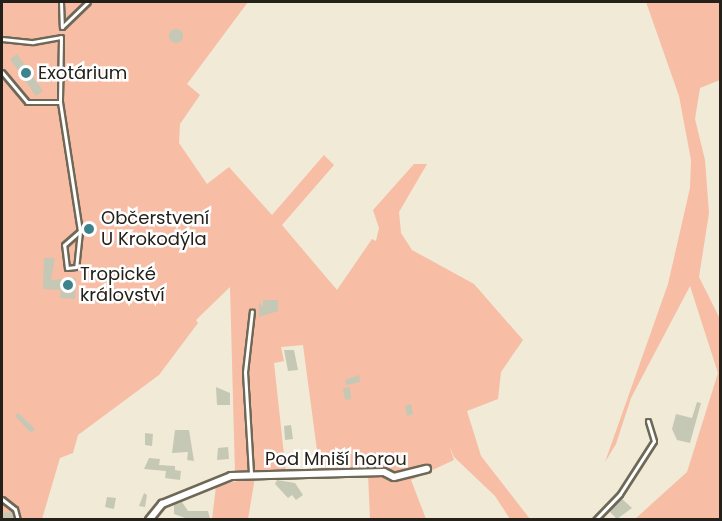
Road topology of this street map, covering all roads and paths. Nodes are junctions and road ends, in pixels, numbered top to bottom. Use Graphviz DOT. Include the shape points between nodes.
graph roads {
  1 [pos="62,2"];
  2 [pos="88,2"];
  3 [pos="62,27"];
  4 [pos="61,37"];
  5 [pos="2,39"];
  6 [pos="2,72"];
  7 [pos="60,102"];
  8 [pos="80,231"];
  9 [pos="252,311"];
  10 [pos="648,421"];
  11 [pos="427,469"];
  12 [pos="252,473"];
  13 [pos="2,499"];
  14 [pos="18,519"];
  15 [pos="149,519"];
  16 [pos="595,519"];
  1 -- 3 [label="lane"];
  2 -- 3 [label="lane"];
  3 -- 4 [label="lane"];
  4 -- 5 [label="lane" via="33,42"];
  4 -- 7 [label="lane"];
  6 -- 7 [label="lane" via="27,102"];
  7 -- 8 [label="lane"];
  8 -- 8 [label="lane" via="76,267 67,268 64,245"];
  9 -- 12 [label="lane" via="245,372"];
  10 -- 16 [label="lane" via="654,441 620,494"];
  11 -- 12 [label="street, Pod Mniší horou" via="394,477 384,472"];
  12 -- 15 [label="street, Pod Mniší horou" via="197,488 160,505"];
  13 -- 14 [label="lane" via="15,509"];
}
